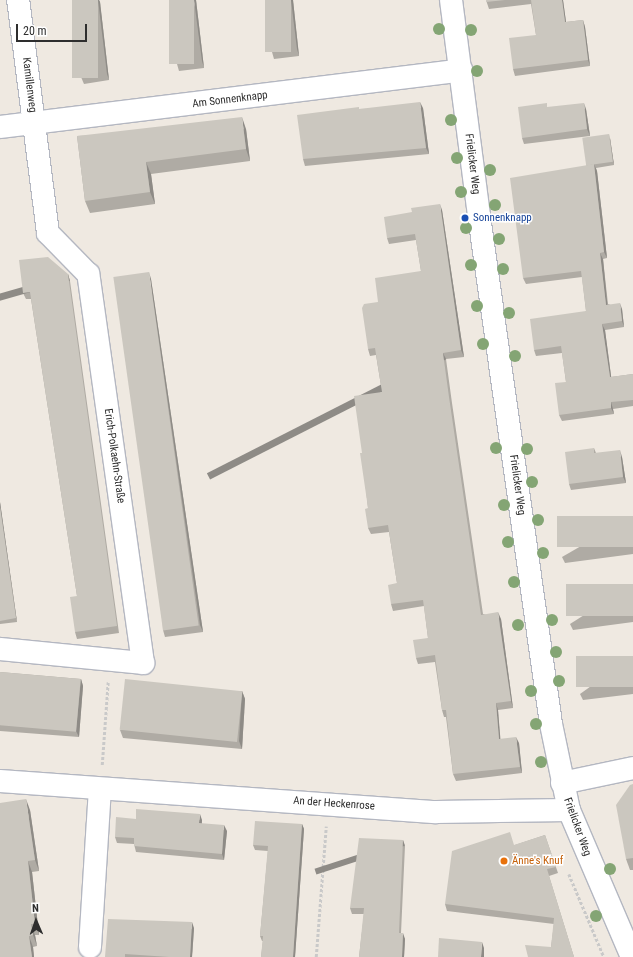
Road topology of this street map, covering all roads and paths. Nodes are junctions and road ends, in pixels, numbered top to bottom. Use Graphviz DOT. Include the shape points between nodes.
graph roads {
  1 [pos="18,0"];
  2 [pos="451,0"];
  3 [pos="461,70"];
  4 [pos="34,123"];
  5 [pos="0,127"];
  6 [pos="0,649"];
  7 [pos="110,662"];
  8 [pos="633,768"];
  9 [pos="0,781"];
  10 [pos="562,783"];
  11 [pos="100,790"];
  12 [pos="328,804"];
  13 [pos="569,810"];
  14 [pos="90,947"];
  15 [pos="316,957"];
  16 [pos="632,957"];
  1 -- 4 [label="street, Kamillenweg"];
  2 -- 3 [label="street, Frielicker Weg"];
  3 -- 4 [label="street, Am Sonnenknapp"];
  3 -- 10 [label="street, Frielicker Weg" via="479,216 551,724"];
  4 -- 5 [label="street, Am Sonnenknapp"];
  4 -- 7 [label="street, Erich-Polkaehn-Straße" via="48,233 88,274 143,663"];
  6 -- 7 [label="street, Erich-Polkaehn-Straße"];
  7 -- 11 [label="path"];
  8 -- 10 [label="street"];
  9 -- 11 [label="street, An der Heckenrose"];
  10 -- 13 [label="street, Frielicker Weg"];
  11 -- 12 [label="street, An der Heckenrose"];
  11 -- 14 [label="street"];
  12 -- 13 [label="street, An der Heckenrose" via="436,812"];
  12 -- 15 [label="path"];
  13 -- 16 [label="street, Frielicker Weg"];
}
